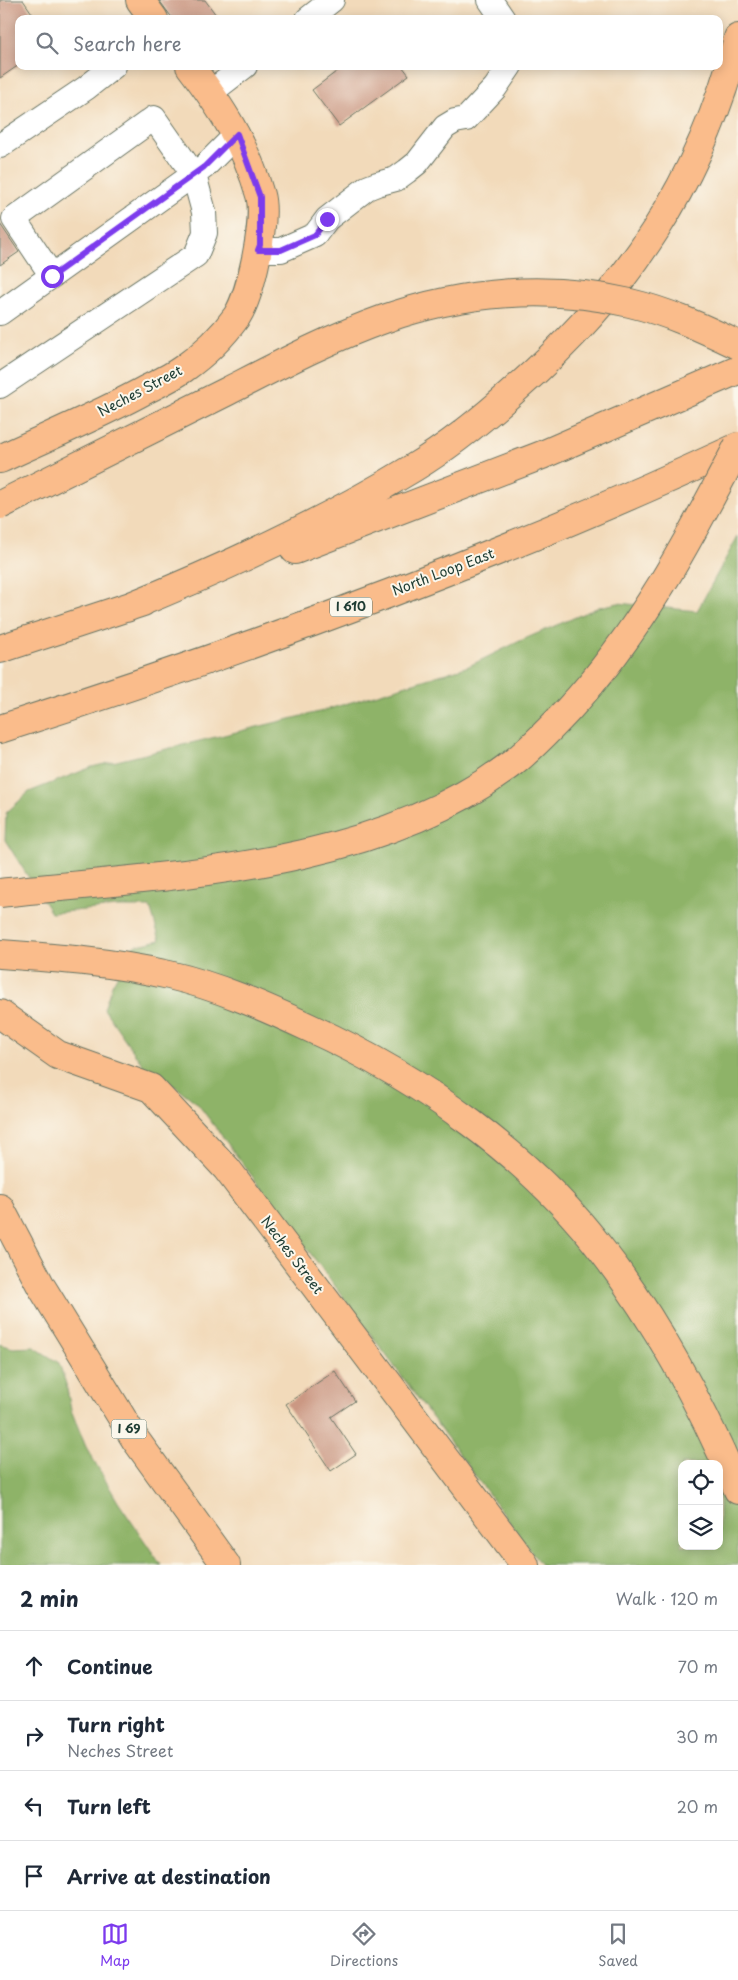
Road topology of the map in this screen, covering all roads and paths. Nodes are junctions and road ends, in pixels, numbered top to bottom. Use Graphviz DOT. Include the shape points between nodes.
graph roads {
  1 [pos="140,0"];
  2 [pos="332,0"];
  3 [pos="490,0"];
  4 [pos="151,15"];
  5 [pos="313,15"];
  6 [pos="500,15"];
  7 [pos="738,38"];
  8 [pos="109,70"];
  9 [pos="193,70"];
  10 [pos="240,70"];
  11 [pos="507,70"];
  12 [pos="210,93"];
  13 [pos="237,134"];
  14 [pos="0,146"];
  15 [pos="194,175"];
  16 [pos="258,250"];
  17 [pos="52,276"];
  18 [pos="0,313"];
  19 [pos="738,345"];
  20 [pos="738,370"];
  21 [pos="0,386"];
  22 [pos="738,446"];
  23 [pos="0,459"];
  24 [pos="0,505"];
  25 [pos="126,608"];
  26 [pos="0,649"];
  27 [pos="0,729"];
  28 [pos="0,893"];
  29 [pos="0,954"];
  30 [pos="0,1014"];
  31 [pos="0,1208"];
  32 [pos="738,1490"];
  33 [pos="226,1565"];
  34 [pos="526,1565"];
  1 -- 4 [label="main road"];
  2 -- 5 [label="street"];
  3 -- 6 [label="street"];
  7 -- 25 [label="main road" via="706,135 663,221 614,289 542,367 458,438 415,467 296,532"];
  8 -- 14 [label="street"];
  9 -- 12 [label="main road, Neches Street"];
  10 -- 12 [label="street"];
  11 -- 16 [label="street" via="466,119 446,127 417,163 396,179 367,188 327,219 315,235 281,250"];
  12 -- 13 [label="main road, Neches Street"];
  13 -- 15 [label="street"];
  13 -- 16 [label="main road, Neches Street" via="260,197"];
  15 -- 17 [label="street"];
  15 -- 17 [label="street" via="154,118 14,219"];
  15 -- 21 [label="street" via="204,212 205,233 196,255"];
  16 -- 23 [label="main road, Neches Street" via="238,315 183,369 125,401"];
  17 -- 18 [label="street"];
  19 -- 24 [label="main road, bridge" via="678,318 600,297 525,292 452,300 384,319 320,345"];
  20 -- 25 [label="main road" via="542,455 397,512"];
  22 -- 27 [label="main road, North Loop East / I 610" via="557,528 425,580 236,649"];
  22 -- 28 [label="main road, bridge" via="674,565 616,654 550,729 513,762 475,787 434,810 385,830 282,858 229,868"];
  25 -- 26 [label="main road"];
  29 -- 32 [label="main road" via="131,967 171,975 244,999 334,1039 417,1086 455,1112 499,1145 535,1178 603,1251 669,1349"];
  30 -- 34 [label="main road, Neches Street" via="58,1055 151,1088 227,1169"];
  31 -- 33 [label="main road, I 69" via="41,1286 135,1439"];
}
